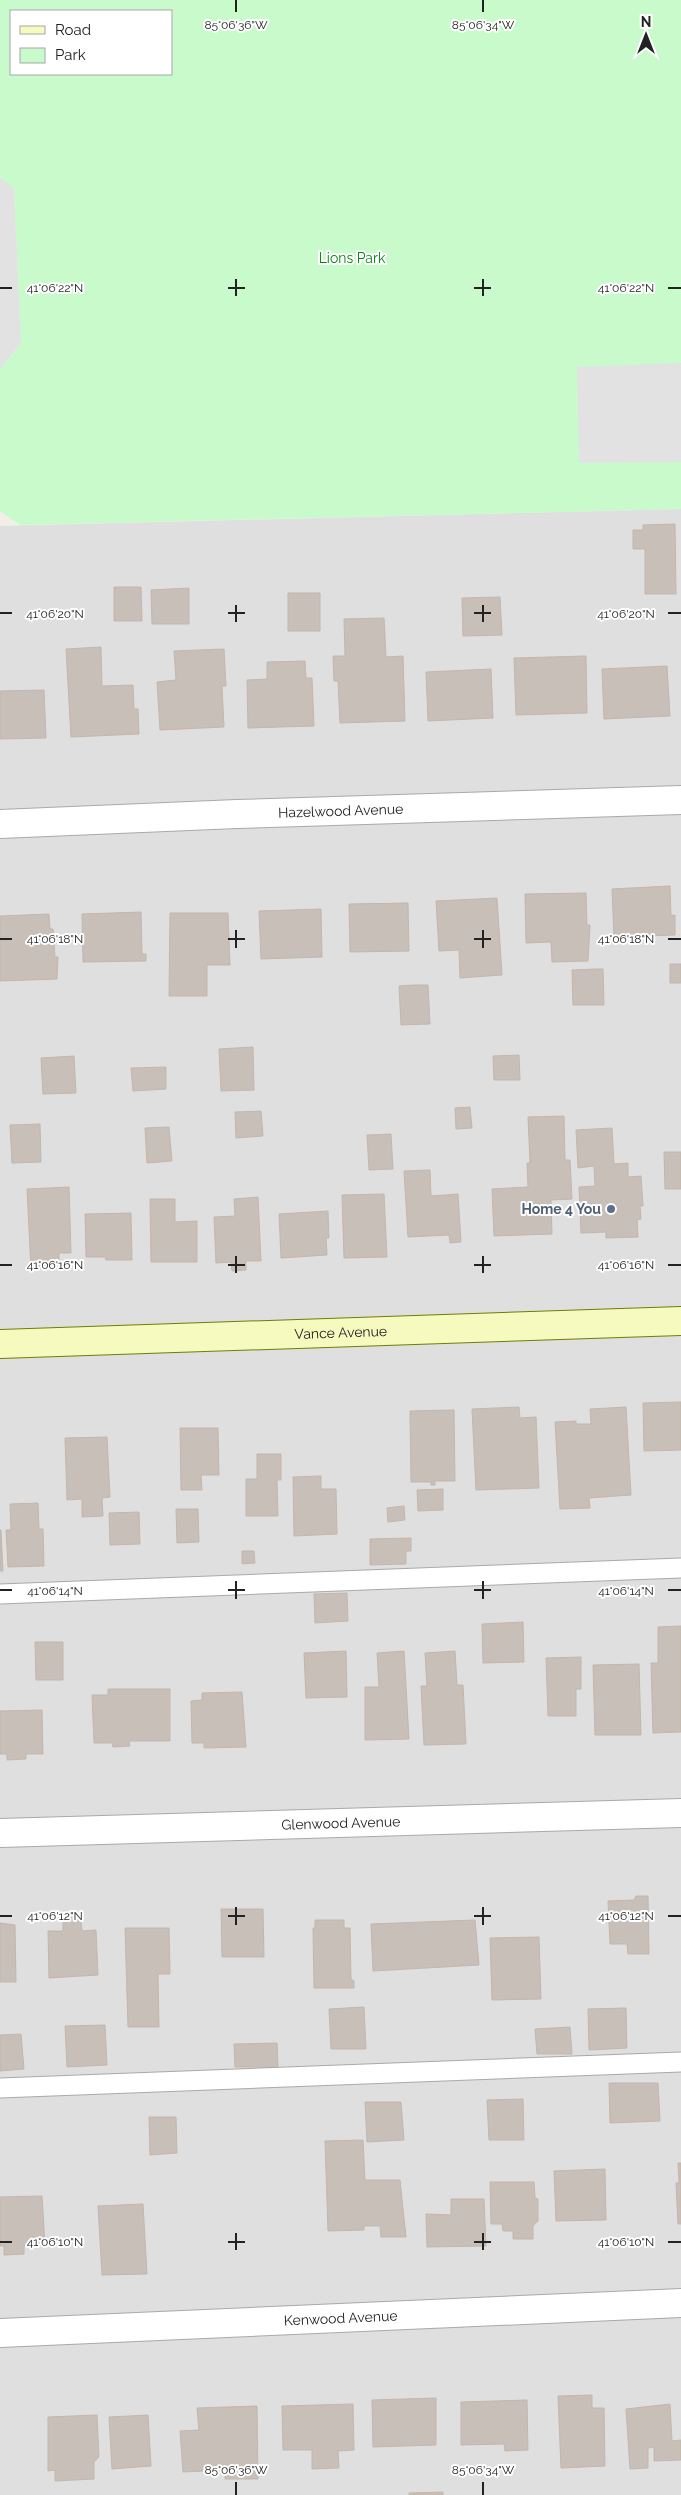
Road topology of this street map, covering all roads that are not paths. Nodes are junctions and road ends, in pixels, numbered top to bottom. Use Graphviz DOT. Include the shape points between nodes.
graph roads {
  1 [pos="681,800"];
  2 [pos="0,824"];
  3 [pos="681,1320"];
  4 [pos="0,1344"];
  5 [pos="681,1568"];
  6 [pos="0,1594"];
  7 [pos="681,1813"];
  8 [pos="0,1833"];
  9 [pos="681,2062"];
  10 [pos="0,2088"];
  11 [pos="681,2303"];
  12 [pos="0,2333"];
  1 -- 2 [label="street, Hazelwood Avenue"];
  3 -- 4 [label="street, Vance Avenue"];
  5 -- 6 [label="lane"];
  7 -- 8 [label="street, Glenwood Avenue"];
  9 -- 10 [label="lane"];
  11 -- 12 [label="street, Kenwood Avenue"];
}
